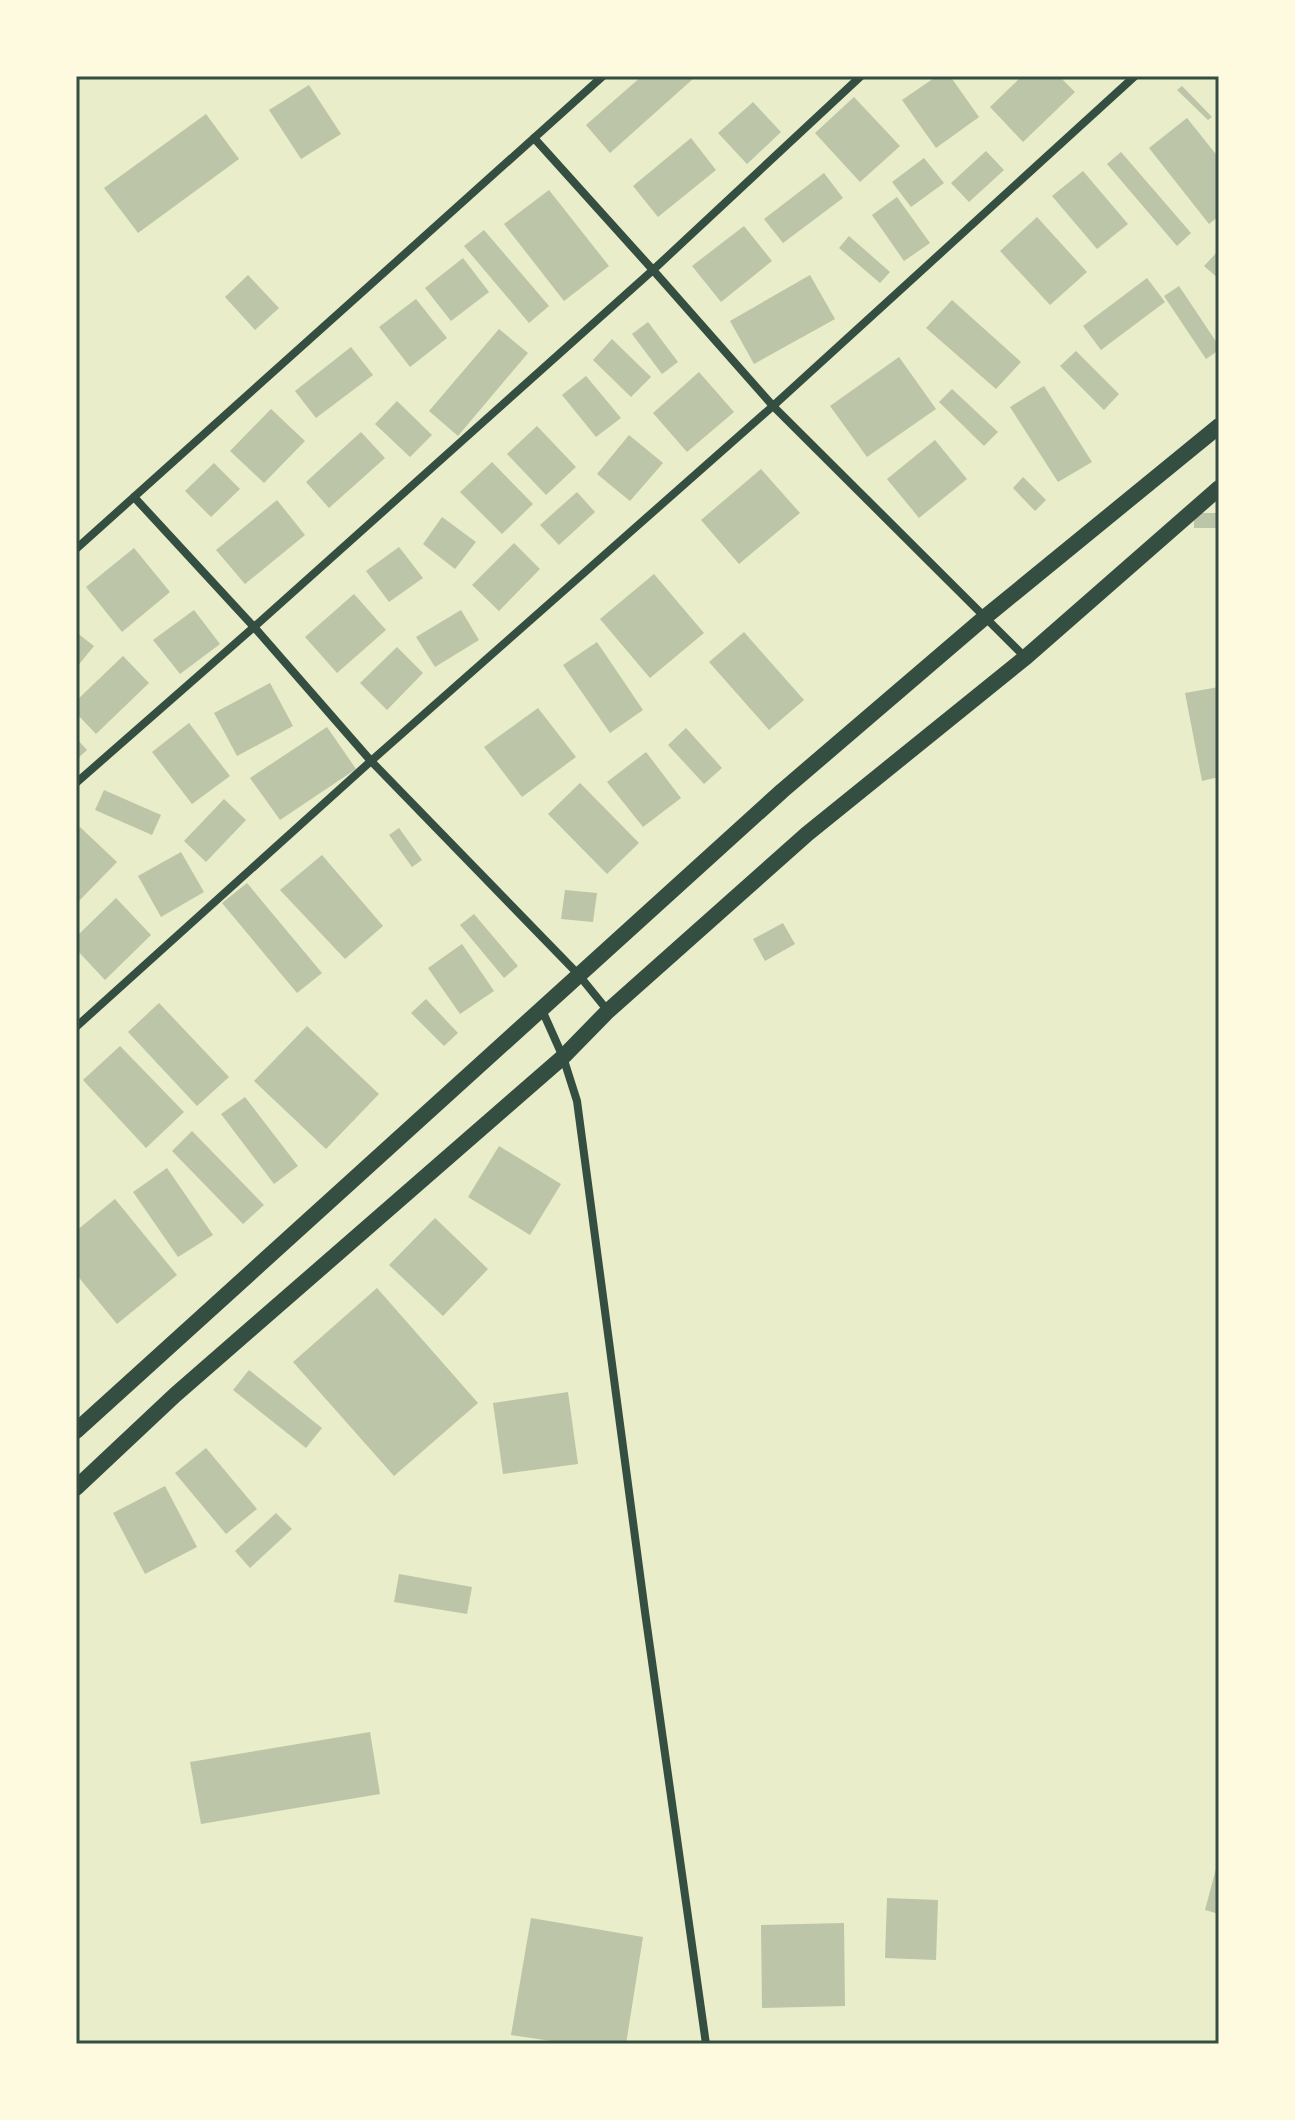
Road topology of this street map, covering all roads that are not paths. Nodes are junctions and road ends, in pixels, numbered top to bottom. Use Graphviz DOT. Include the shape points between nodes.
graph roads {
  1 [pos="603,76"];
  2 [pos="861,76"];
  3 [pos="1135,76"];
  4 [pos="534,138"];
  5 [pos="653,270"];
  6 [pos="773,406"];
  7 [pos="1219,426"];
  8 [pos="1219,488"];
  9 [pos="134,497"];
  10 [pos="76,549"];
  11 [pos="984,618"];
  12 [pos="254,627"];
  13 [pos="1026,657"];
  14 [pos="371,761"];
  15 [pos="76,783"];
  16 [pos="578,974"];
  17 [pos="542,1010"];
  18 [pos="608,1011"];
  19 [pos="76,1027"];
  20 [pos="563,1057"];
  21 [pos="76,1431"];
  22 [pos="76,1488"];
  23 [pos="706,2044"];
  1 -- 4 [label="street"];
  2 -- 5 [label="street"];
  3 -- 6 [label="street"];
  4 -- 5 [label="street"];
  4 -- 9 [label="street"];
  5 -- 6 [label="street"];
  5 -- 12 [label="street"];
  6 -- 11 [label="street"];
  6 -- 14 [label="street"];
  7 -- 11 [label="main road"];
  8 -- 13 [label="main road"];
  9 -- 10 [label="street"];
  9 -- 12 [label="street"];
  11 -- 13 [label="street"];
  11 -- 16 [label="main road"];
  12 -- 14 [label="street"];
  12 -- 15 [label="street"];
  13 -- 18 [label="main road" via="807,834"];
  14 -- 16 [label="street"];
  14 -- 19 [label="street"];
  16 -- 17 [label="main road"];
  16 -- 18 [label="street"];
  17 -- 20 [label="street"];
  17 -- 21 [label="main road"];
  18 -- 20 [label="main road"];
  20 -- 22 [label="main road" via="175,1395"];
  20 -- 23 [label="street" via="577,1101"];
}
